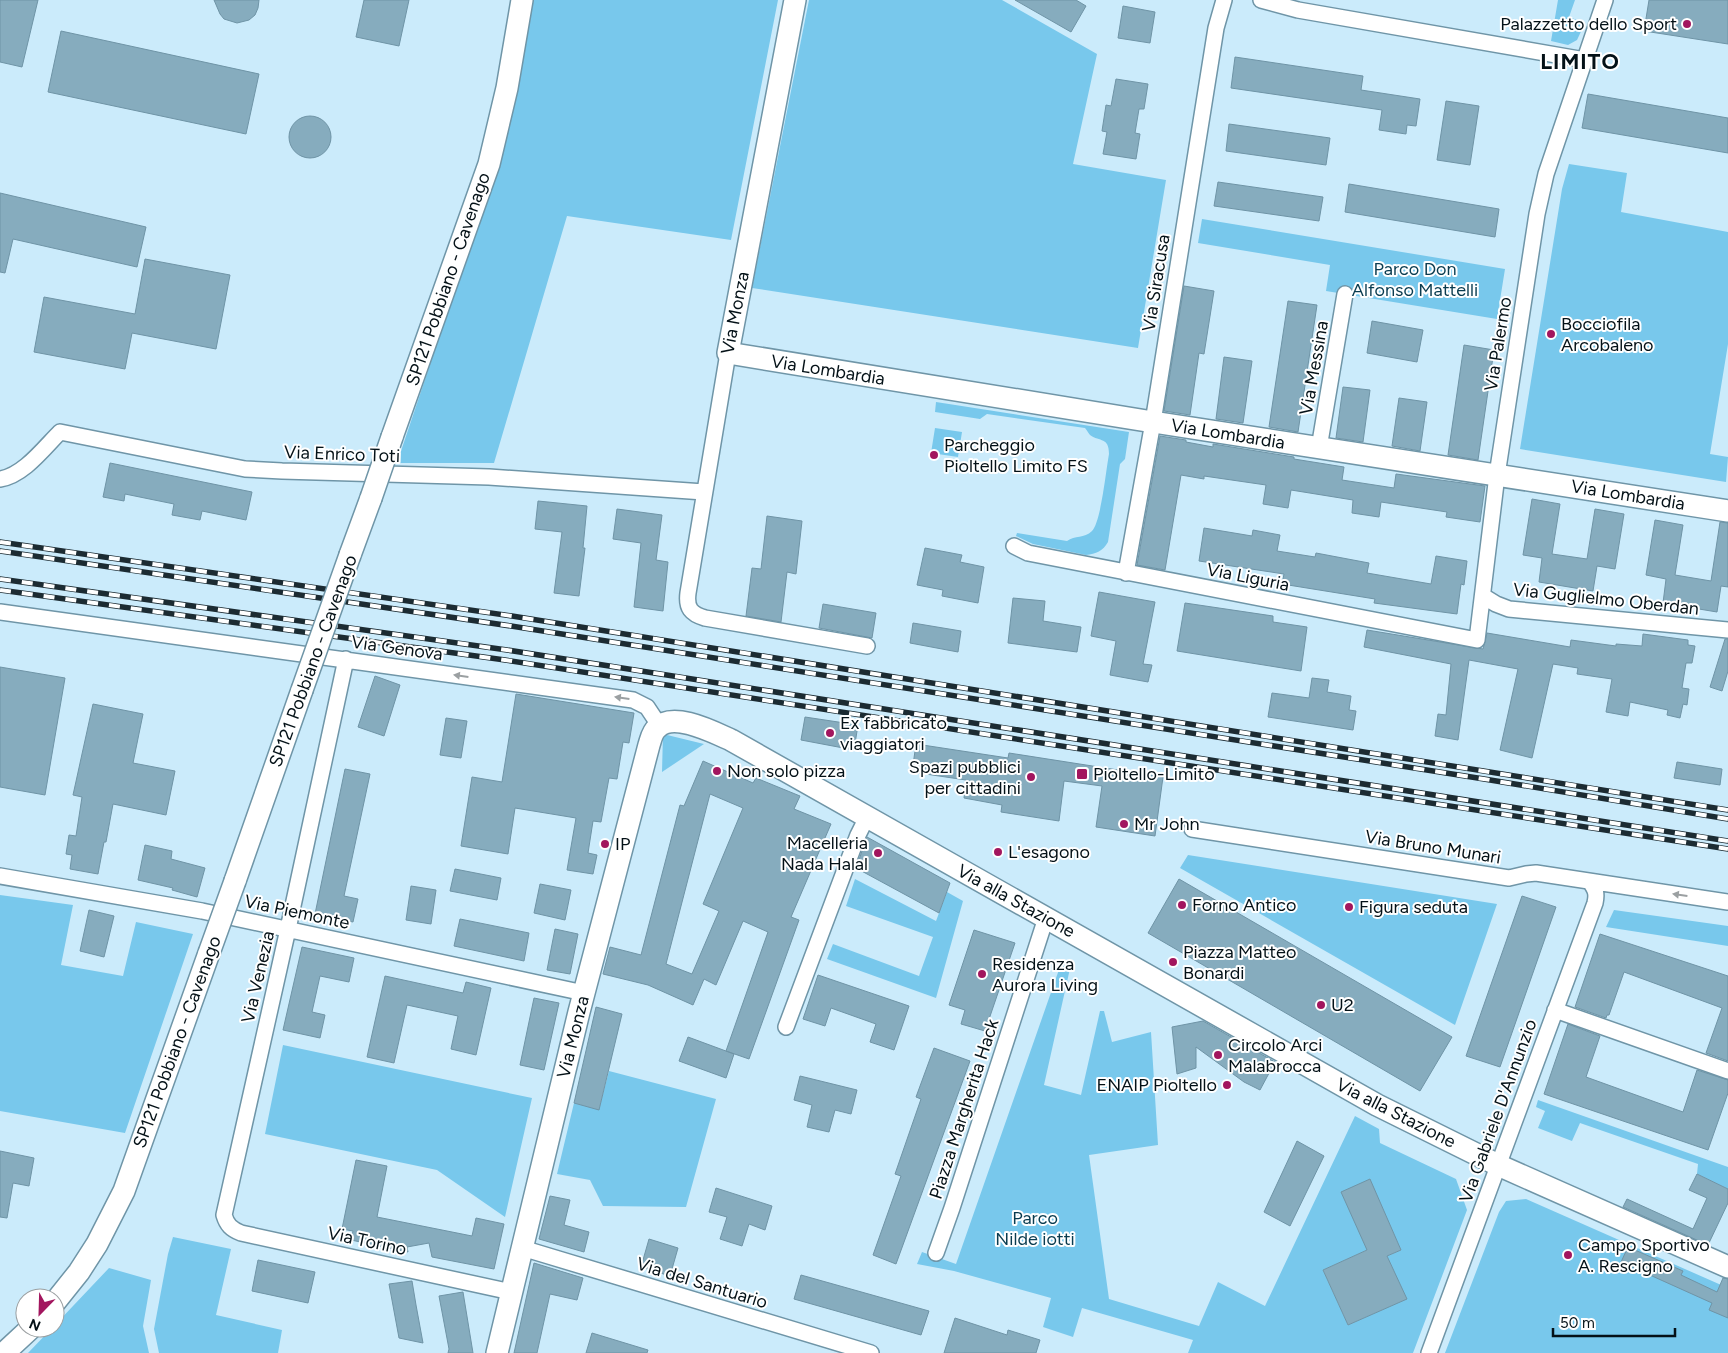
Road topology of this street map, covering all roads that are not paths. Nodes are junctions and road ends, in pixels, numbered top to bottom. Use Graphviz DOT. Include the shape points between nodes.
graph roads {
  1 [pos="522,0"];
  2 [pos="795,0"];
  3 [pos="1224,0"];
  4 [pos="1261,0"];
  5 [pos="1605,0"];
  6 [pos="1585,60"];
  7 [pos="1345,294"];
  8 [pos="728,353"];
  9 [pos="1153,422"];
  10 [pos="1319,448"];
  11 [pos="1497,475"];
  12 [pos="0,479"];
  13 [pos="704,492"];
  14 [pos="1728,510"];
  15 [pos="1014,546"];
  16 [pos="1126,573"];
  17 [pos="1483,596"];
  18 [pos="0,612"];
  19 [pos="1728,630"];
  20 [pos="1478,640"];
  21 [pos="867,646"];
  22 [pos="346,659"];
  23 [pos="659,725"];
  24 [pos="867,817"];
  25 [pos="1192,830"];
  26 [pos="0,876"];
  27 [pos="1590,882"];
  28 [pos="1728,902"];
  29 [pos="1048,919"];
  30 [pos="288,929"];
  31 [pos="584,993"];
  32 [pos="1555,1010"];
  33 [pos="786,1027"];
  34 [pos="1728,1071"];
  35 [pos="1498,1165"];
  36 [pos="224,1215"];
  37 [pos="522,1248"];
  38 [pos="936,1253"];
  39 [pos="1728,1267"];
  40 [pos="65,1290"];
  41 [pos="511,1292"];
  42 [pos="20,1338"];
  43 [pos="4,1353"];
  44 [pos="497,1353"];
  45 [pos="871,1353"];
  46 [pos="1429,1353"];
  1 -- 40 [label="street, SP121 Pobbiano - Cavenago, bridge" via="507,88 489,164 371,498 124,1191 97,1244"];
  2 -- 8 [label="street, Via Monza"];
  3 -- 9 [label="street, Via Siracusa" via="1216,28"];
  4 -- 6 [label="street" via="1298,10"];
  5 -- 6 [label="street, Via Palermo"];
  6 -- 11 [label="street, Via Palermo" via="1539,201"];
  7 -- 10 [label="street, Via Messina"];
  8 -- 9 [label="street, Via Lombardia"];
  8 -- 13 [label="street, Via Monza"];
  9 -- 10 [label="street, Via Lombardia"];
  9 -- 16 [label="street, Via Siracusa"];
  10 -- 11 [label="street, Via Lombardia"];
  11 -- 14 [label="street, Via Lombardia"];
  11 -- 17 [label="street, Via Palermo"];
  12 -- 13 [label="street, Via Enrico Toti" via="19,472 60,432 245,468 494,477"];
  13 -- 21 [label="street, Via Monza" via="687,601 692,613"];
  15 -- 16 [label="street, Via Liguria" via="1028,553"];
  16 -- 20 [label="street, Via Liguria"];
  17 -- 19 [label="street, Via Guglielmo Oberdan" via="1509,609"];
  17 -- 20 [label="street, Via Palermo"];
  18 -- 22 [label="street, Via Genova"];
  23 -- 22 [label="street, Via Genova, one-way" via="647,707 633,700"];
  22 -- 30 [label="street, Via Venezia"];
  23 -- 24 [label="street, Via alla Stazione" via="678,722 710,730"];
  23 -- 31 [label="street, Via Monza" via="649,745"];
  24 -- 29 [label="street, Via alla Stazione"];
  24 -- 33 [label="street"];
  25 -- 27 [label="street, Via Bruno Munari" via="1508,878 1536,873"];
  26 -- 30 [label="street, Via Piemonte"];
  28 -- 27 [label="street, Via Bruno Munari, one-way"];
  27 -- 32 [label="street, Via Gabriele D'Annunzio" via="1597,894 1595,903"];
  29 -- 35 [label="street, Via alla Stazione" via="1377,1105"];
  29 -- 38 [label="street, Piazza Margherita Hack" via="1042,927"];
  30 -- 31 [label="street, Via Piemonte"];
  30 -- 36 [label="street, Via Venezia"];
  31 -- 37 [label="street, Via Monza"];
  32 -- 34 [label="street"];
  32 -- 35 [label="street, Via Gabriele D'Annunzio"];
  35 -- 39 [label="street, Via alla Stazione"];
  35 -- 46 [label="street, Via Gabriele D'Annunzio"];
  36 -- 41 [label="street, Via Torino" via="227,1224 241,1233"];
  37 -- 41 [label="street, Via Monza"];
  37 -- 45 [label="street, Via del Santuario"];
  41 -- 44 [label="street, Via Monza"];
  42 -- 43 [label="street"];
}
